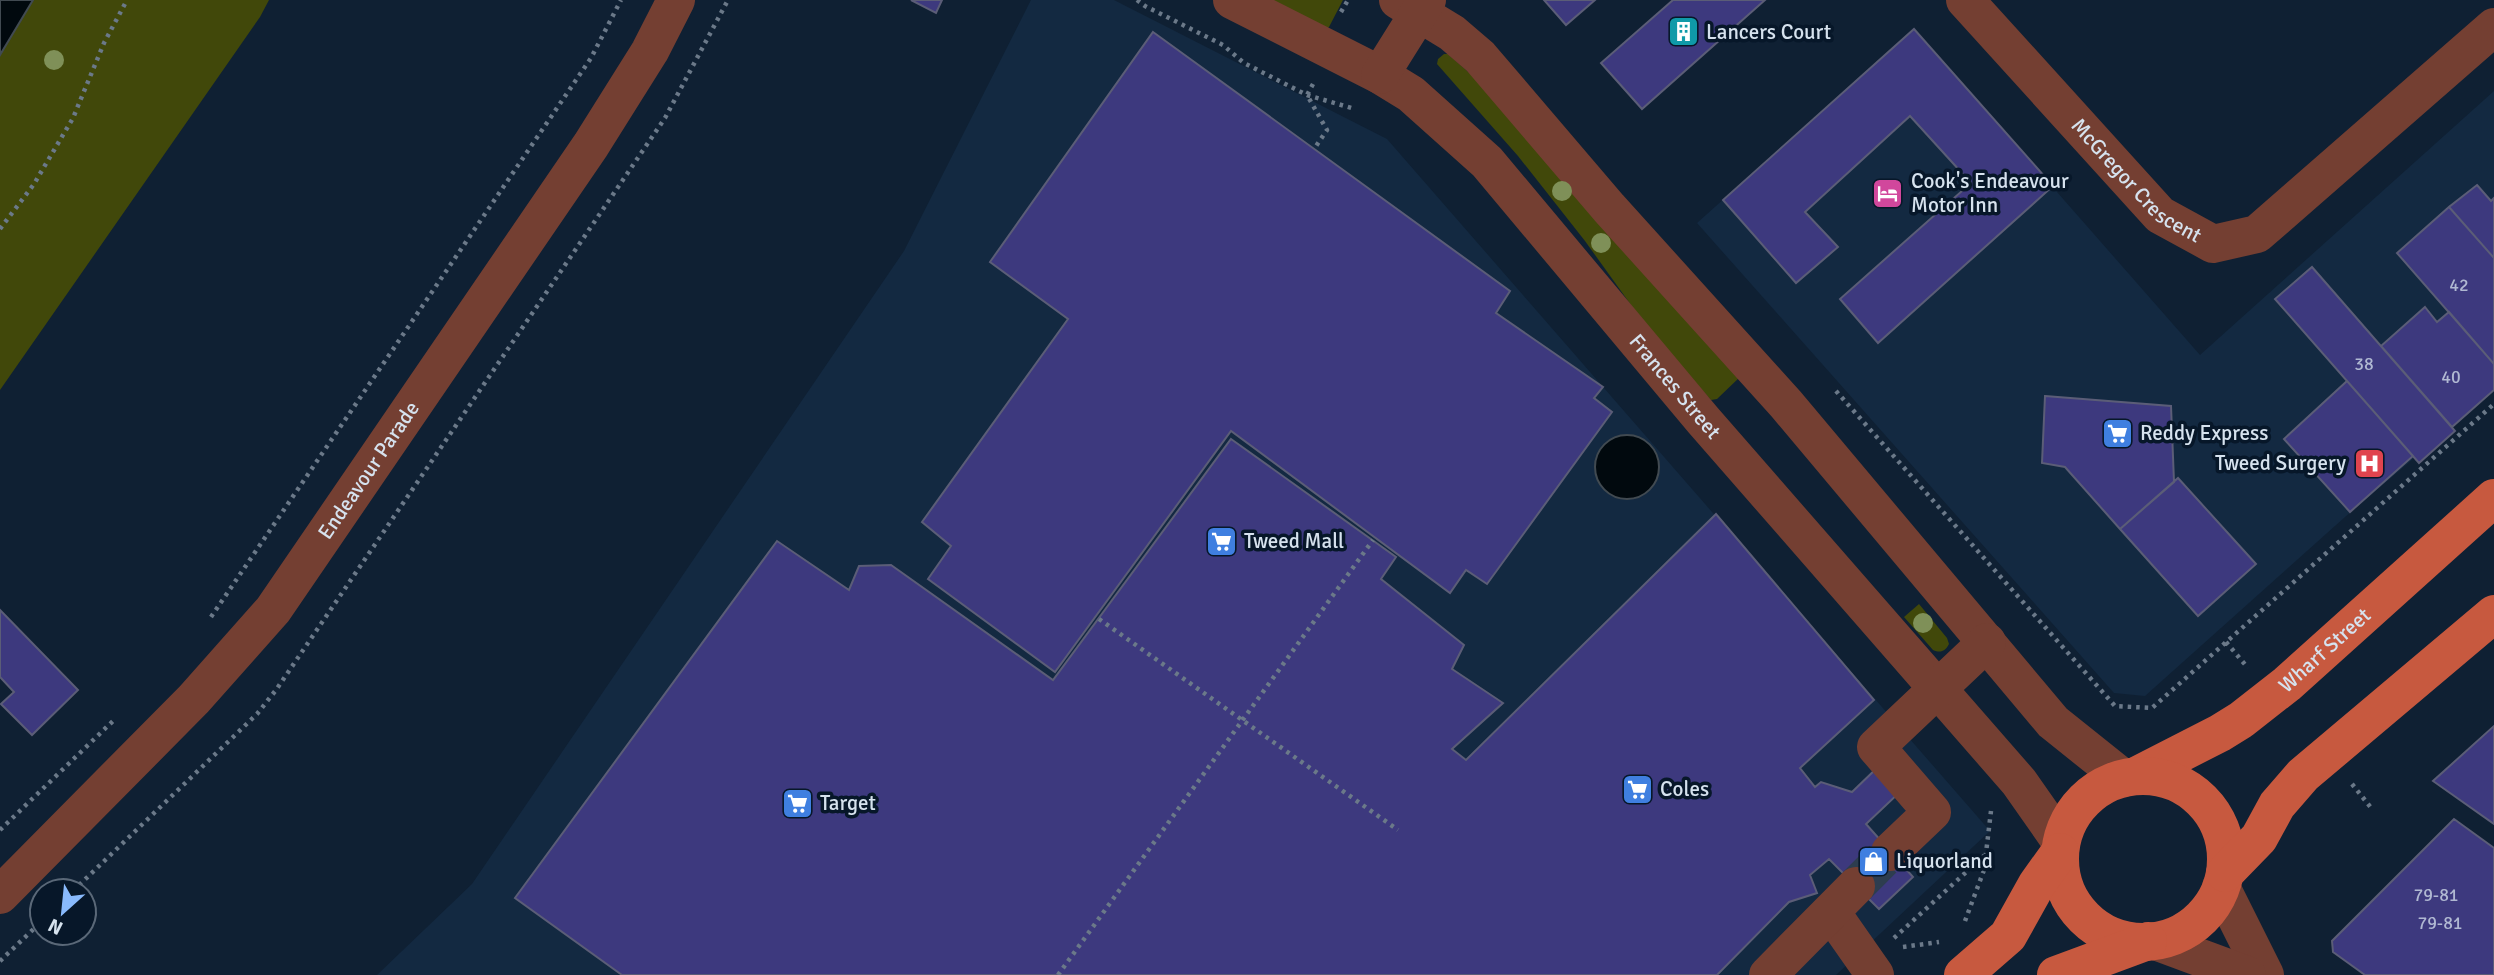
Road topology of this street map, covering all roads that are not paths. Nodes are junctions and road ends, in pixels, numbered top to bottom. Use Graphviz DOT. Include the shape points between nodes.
graph roads {
  1 [pos="676,0"];
  2 [pos="1232,0"];
  3 [pos="1965,0"];
  4 [pos="1415,4"];
  5 [pos="2494,27"];
  6 [pos="1380,75"];
  7 [pos="2494,498"];
  8 [pos="2494,614"];
  9 [pos="1987,642"];
  10 [pos="1938,689"];
  11 [pos="2129,777"];
  12 [pos="2061,847"];
  13 [pos="1890,852"];
  14 [pos="2223,880"];
  15 [pos="0,895"];
  16 [pos="2151,941"];
  17 [pos="1768,975"];
  18 [pos="1875,975"];
  19 [pos="1963,975"];
  20 [pos="2056,975"];
  21 [pos="2247,975"];
  22 [pos="2265,975"];
  1 -- 15 [label="street, Endeavour Parade" via="650,51 590,145 273,610 194,699"];
  2 -- 6 [label="street, Frances Street"];
  3 -- 5 [label="street, McGregor Crescent" via="2160,215 2213,244 2257,234"];
  4 -- 6 [label="street"];
  4 -- 9 [label="street" via="1480,57 1786,404"];
  6 -- 10 [label="street, Frances Street" via="1416,97 1487,162 1703,421"];
  7 -- 11 [label="main road, Wharf Street" via="2241,720"];
  8 -- 14 [label="main road" via="2303,775"];
  9 -- 10 [label="street"];
  9 -- 11 [label="street" via="2053,722"];
  10 -- 12 [label="street, Frances Street" via="2019,782"];
  10 -- 13 [label="street" via="1876,747 1932,811"];
  11 -- 12 [label="main road" via="2101,786 2083,801 2069,819"];
  11 -- 14 [label="main road" via="2161,777 2185,787 2204,803 2218,824 2225,848"];
  12 -- 16 [label="main road" via="2062,879 2074,905 2094,926 2119,938"];
  12 -- 19 [label="main road" via="2008,936"];
  14 -- 16 [label="main road" via="2211,907 2196,923 2177,935"];
  14 -- 22 [label="street"];
  16 -- 20 [label="main road"];
  16 -- 21 [label="street"];
  17 -- 18 [label="street" via="1844,899"];
}
